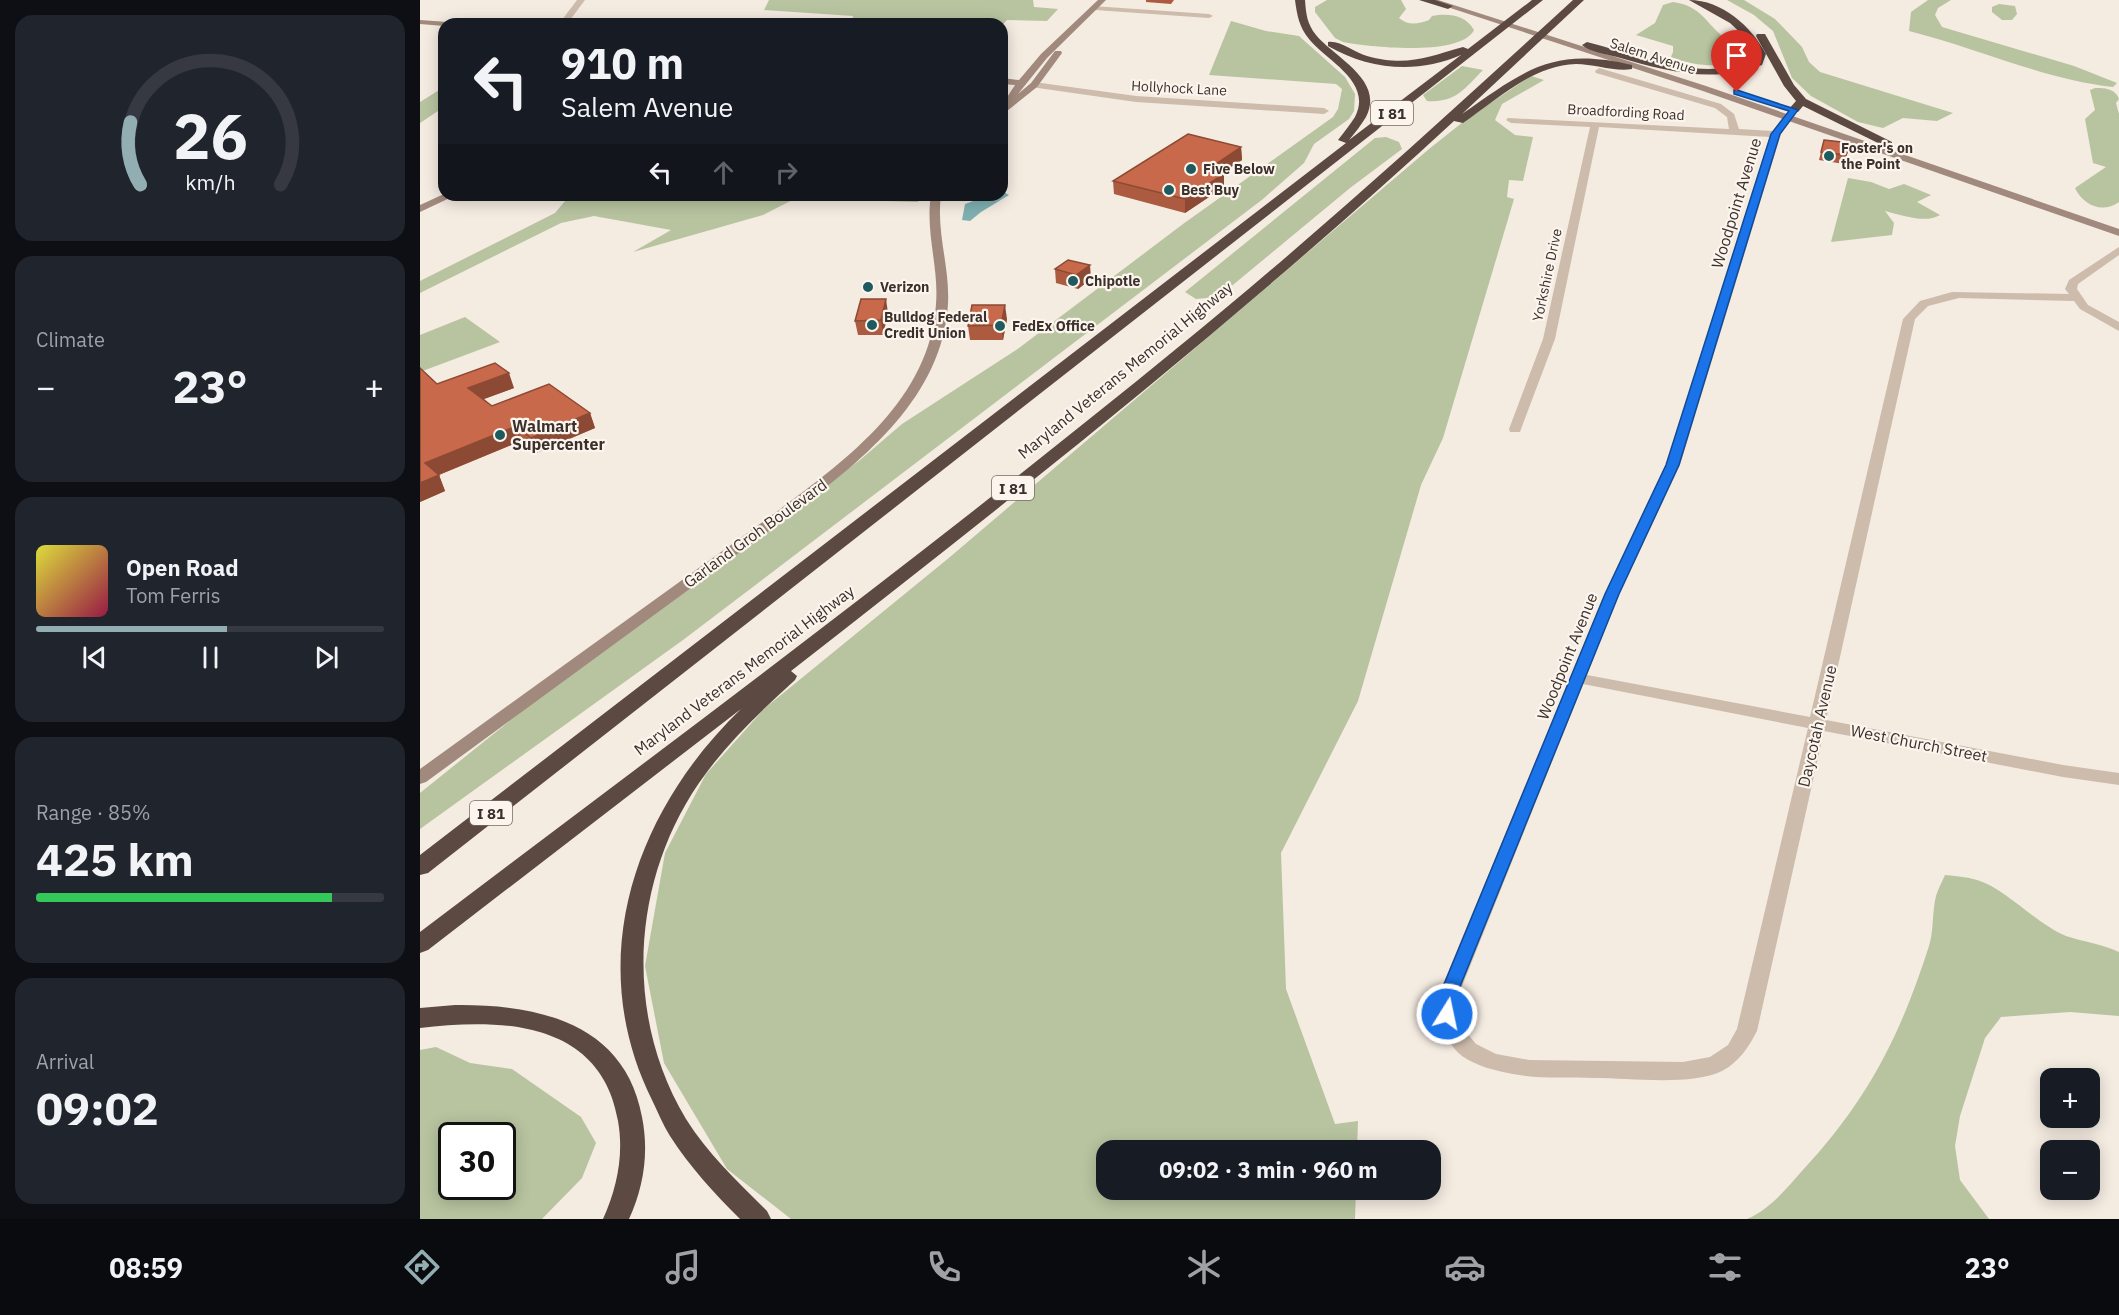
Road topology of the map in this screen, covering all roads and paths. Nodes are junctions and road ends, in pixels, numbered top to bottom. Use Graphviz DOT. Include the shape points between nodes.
graph roads {
  1 [pos="581,0"];
  2 [pos="1102,0"];
  3 [pos="1424,0"];
  4 [pos="1430,0"];
  5 [pos="1538,0"];
  6 [pos="1579,0"];
  7 [pos="1589,0"];
  8 [pos="1694,0"];
  9 [pos="1708,0"];
  10 [pos="1306,1"];
  11 [pos="1447,3"];
  12 [pos="1095,8"];
  13 [pos="1209,16"];
  14 [pos="568,18"];
  15 [pos="420,22"];
  16 [pos="438,23"];
  17 [pos="1504,27"];
  18 [pos="1068,35"];
  19 [pos="1557,35"];
  20 [pos="1587,45"];
  21 [pos="1053,62"];
  22 [pos="1640,68"];
  23 [pos="1599,70"];
  24 [pos="1008,82"];
  25 [pos="1020,83"];
  26 [pos="1034,85"];
  27 [pos="1803,100"];
  28 [pos="1015,101"];
  29 [pos="1008,102"];
  30 [pos="1008,107"];
  31 [pos="1324,111"];
  32 [pos="1791,114"];
  33 [pos="1511,120"];
  34 [pos="1595,124"];
  35 [pos="1735,132"];
  36 [pos="1776,134"];
  37 [pos="1888,144"];
  38 [pos="1399,163"];
  39 [pos="1282,199"];
  40 [pos="438,201"];
  41 [pos="935,201"];
  42 [pos="420,209"];
  43 [pos="2069,216"];
  44 [pos="2119,232"];
  45 [pos="2119,250"];
  46 [pos="2075,297"];
  47 [pos="2119,327"];
  48 [pos="1515,429"];
  49 [pos="896,580"];
  50 [pos="1578,678"];
  51 [pos="1817,723"];
  52 [pos="561,759"];
  53 [pos="420,778"];
  54 [pos="2119,779"];
  55 [pos="420,855"];
  56 [pos="420,867"];
  57 [pos="420,944"];
  58 [pos="420,1018"];
  59 [pos="1486,1060"];
  60 [pos="616,1219"];
  61 [pos="758,1219"];
  1 -- 14 [label="street"];
  2 -- 12 [label="street"];
  3 -- 11 [label="highway"];
  4 -- 11 [label="street, Salem Avenue"];
  5 -- 17 [label="highway, I 81"];
  6 -- 19 [label="highway, Maryland Veterans Memorial Highway / I 81"];
  7 -- 19 [label="highway"];
  8 -- 20 [label="highway" via="1721,13 1750,36 1761,54 1758,63 1734,71 1692,71"];
  9 -- 27 [label="highway" via="1761,36 1789,87"];
  10 -- 17 [label="highway" via="1312,21 1329,42 1347,53 1381,62 1411,63 1450,57"];
  10 -- 39 [label="highway" via="1300,13 1305,28 1354,74 1361,85 1364,114 1351,133"];
  11 -- 19 [label="street, Salem Avenue"];
  12 -- 13 [label="street"];
  12 -- 18 [label="street"];
  15 -- 16 [label="street"];
  17 -- 39 [label="highway, I 81"];
  18 -- 21 [label="street"];
  18 -- 25 [label="street"];
  19 -- 20 [label="street, Salem Avenue"];
  19 -- 22 [label="street, Salem Avenue"];
  19 -- 38 [label="highway, Maryland Veterans Memorial Highway / I 81"];
  20 -- 32 [label="street, Salem Avenue"];
  21 -- 25 [label="street"];
  21 -- 26 [label="street"];
  22 -- 32 [label="street, Salem Avenue"];
  22 -- 38 [label="highway" via="1581,61 1541,68"];
  23 -- 35 [label="street" via="1718,106 1731,116"];
  24 -- 25 [label="street"];
  25 -- 28 [label="street"];
  25 -- 29 [label="street"];
  26 -- 28 [label="street"];
  26 -- 31 [label="street, Hollyhock Lane" via="1136,99"];
  27 -- 32 [label="highway"];
  27 -- 37 [label="highway"];
  28 -- 30 [label="street"];
  32 -- 36 [label="street, Woodpoint Avenue"];
  32 -- 37 [label="street, Salem Avenue"];
  32 -- 43 [label="street, Salem Avenue"];
  33 -- 34 [label="street, Broadfording Road"];
  34 -- 35 [label="street, Broadfording Road"];
  34 -- 48 [label="street, Yorkshire Drive" via="1549,339"];
  35 -- 36 [label="street, Broadfording Road"];
  36 -- 50 [label="street, Woodpoint Avenue" via="1672,465"];
  37 -- 43 [label="street, Salem Avenue"];
  38 -- 49 [label="highway, Maryland Veterans Memorial Highway / I 81" via="1214,325"];
  39 -- 52 [label="highway, I 81"];
  40 -- 42 [label="street"];
  41 -- 53 [label="street, Garland Groh Boulevard" via="933,221 941,316 926,366 877,436 780,516"];
  43 -- 44 [label="street, Salem Avenue"];
  45 -- 46 [label="street" via="2073,282"];
  46 -- 47 [label="street" via="2094,315"];
  46 -- 51 [label="street, Daycotah Avenue" via="1959,294 1931,301 1913,311"];
  49 -- 57 [label="highway, Maryland Veterans Memorial Highway / I 81"];
  49 -- 61 [label="highway" via="763,699 704,760 664,825 645,874 633,921 629,970 634,1013 656,1088 698,1157 733,1198"];
  50 -- 51 [label="street, West Church Street"];
  50 -- 59 [label="street, Woodpoint Avenue" via="1449,994 1447,1014 1453,1031 1464,1045"];
  51 -- 54 [label="street, West Church Street"];
  51 -- 59 [label="street, Daycotah Avenue" via="1747,1031 1735,1051 1715,1065 1683,1071 1529,1068"];
  52 -- 55 [label="highway"];
  52 -- 56 [label="highway, I 81"];
  58 -- 60 [label="highway" via="500,1014 537,1020 576,1036 602,1056 619,1080 632,1114 633,1152 626,1198"];
}
